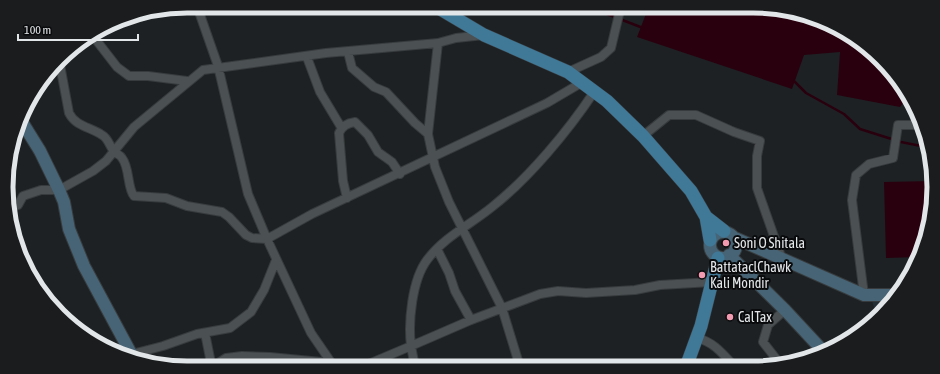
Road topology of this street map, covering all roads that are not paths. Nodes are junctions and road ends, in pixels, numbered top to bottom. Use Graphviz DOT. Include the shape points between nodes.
graph roads {
  1 [pos="199,13"];
  2 [pos="447,13"];
  3 [pos="619,13"];
  4 [pos="484,35"];
  5 [pos="95,39"];
  6 [pos="438,43"];
  7 [pos="348,52"];
  8 [pos="308,60"];
  9 [pos="218,66"];
  10 [pos="60,68"];
  11 [pos="568,72"];
  12 [pos="187,81"];
  13 [pos="581,83"];
  14 [pos="594,92"];
  15 [pos="24,125"];
  16 [pos="916,125"];
  17 [pos="341,127"];
  18 [pos="428,134"];
  19 [pos="643,136"];
  20 [pos="114,152"];
  21 [pos="433,156"];
  22 [pos="400,174"];
  23 [pos="59,190"];
  24 [pos="347,198"];
  25 [pos="14,206"];
  26 [pos="706,217"];
  27 [pos="463,227"];
  28 [pos="730,234"];
  29 [pos="267,239"];
  30 [pos="710,240"];
  31 [pos="760,248"];
  32 [pos="437,249"];
  33 [pos="727,255"];
  34 [pos="782,259"];
  35 [pos="276,260"];
  36 [pos="712,282"];
  37 [pos="864,295"];
  38 [pos="889,295"];
  39 [pos="502,308"];
  40 [pos="785,310"];
  41 [pos="471,320"];
  42 [pos="205,333"];
  43 [pos="697,338"];
  44 [pos="411,346"];
  45 [pos="820,348"];
  46 [pos="130,352"];
  47 [pos="140,354"];
  48 [pos="777,360"];
  49 [pos="211,361"];
  50 [pos="221,361"];
  51 [pos="302,361"];
  52 [pos="330,361"];
  53 [pos="376,361"];
  54 [pos="414,361"];
  55 [pos="518,361"];
  56 [pos="688,361"];
  57 [pos="730,361"];
  1 -- 9 [label="street"];
  2 -- 4 [label="main road"];
  3 -- 11 [label="street" via="611,48 601,57"];
  4 -- 6 [label="street"];
  4 -- 11 [label="main road"];
  5 -- 12 [label="street" via="117,67 129,76"];
  6 -- 7 [label="street"];
  6 -- 18 [label="street"];
  7 -- 9 [label="street"];
  7 -- 18 [label="street" via="352,68 374,87 386,92 414,123"];
  8 -- 17 [label="street" via="320,92"];
  9 -- 12 [label="street" via="203,70"];
  9 -- 29 [label="street" via="248,194"];
  10 -- 20 [label="street" via="72,119 101,134"];
  11 -- 13 [label="main road"];
  12 -- 20 [label="street" via="134,127"];
  13 -- 14 [label="main road"];
  13 -- 21 [label="street" via="547,103"];
  14 -- 19 [label="main road"];
  14 -- 27 [label="street" via="574,122 524,177 492,207"];
  15 -- 23 [label="street"];
  16 -- 37 [label="street" via="898,125 893,158 870,164 856,175 852,200"];
  17 -- 22 [label="street" via="355,122 368,135 378,152 392,162"];
  17 -- 24 [label="street" via="339,133 343,181"];
  18 -- 21 [label="street"];
  19 -- 26 [label="main road" via="691,191"];
  19 -- 34 [label="street" via="669,115 696,115 760,141 757,156 757,188"];
  20 -- 23 [label="street" via="93,171"];
  20 -- 29 [label="street" via="124,161 134,196 166,198 187,206 222,212 246,235"];
  21 -- 22 [label="street"];
  21 -- 27 [label="street" via="439,181"];
  22 -- 24 [label="street"];
  23 -- 25 [label="street" via="41,190 23,196"];
  23 -- 46 [label="street" via="69,229 84,266"];
  24 -- 29 [label="street"];
  26 -- 28 [label="main road"];
  26 -- 30 [label="main road"];
  27 -- 32 [label="street"];
  27 -- 39 [label="street"];
  28 -- 30 [label="street" via="718,233"];
  28 -- 31 [label="street"];
  28 -- 33 [label="street" via="737,244"];
  29 -- 35 [label="street"];
  30 -- 33 [label="street" via="710,250"];
  31 -- 33 [label="street"];
  31 -- 34 [label="street"];
  32 -- 41 [label="street" via="449,273 454,291"];
  32 -- 44 [label="street" via="426,261 417,284 411,317"];
  33 -- 36 [label="main road"];
  33 -- 40 [label="street"];
  34 -- 37 [label="street"];
  35 -- 42 [label="street" via="264,290 251,312 230,328"];
  35 -- 52 [label="street" via="311,332"];
  36 -- 39 [label="street" via="586,293 558,291 540,294"];
  36 -- 43 [label="main road"];
  37 -- 38 [label="street"];
  39 -- 41 [label="street"];
  39 -- 55 [label="street"];
  40 -- 45 [label="street"];
  40 -- 48 [label="street" via="768,325 763,342"];
  41 -- 44 [label="street"];
  42 -- 47 [label="street"];
  42 -- 49 [label="street"];
  43 -- 56 [label="main road"];
  43 -- 57 [label="street" via="714,345"];
  44 -- 53 [label="street"];
  44 -- 54 [label="street"];
  50 -- 51 [label="street" via="242,356"];
}
